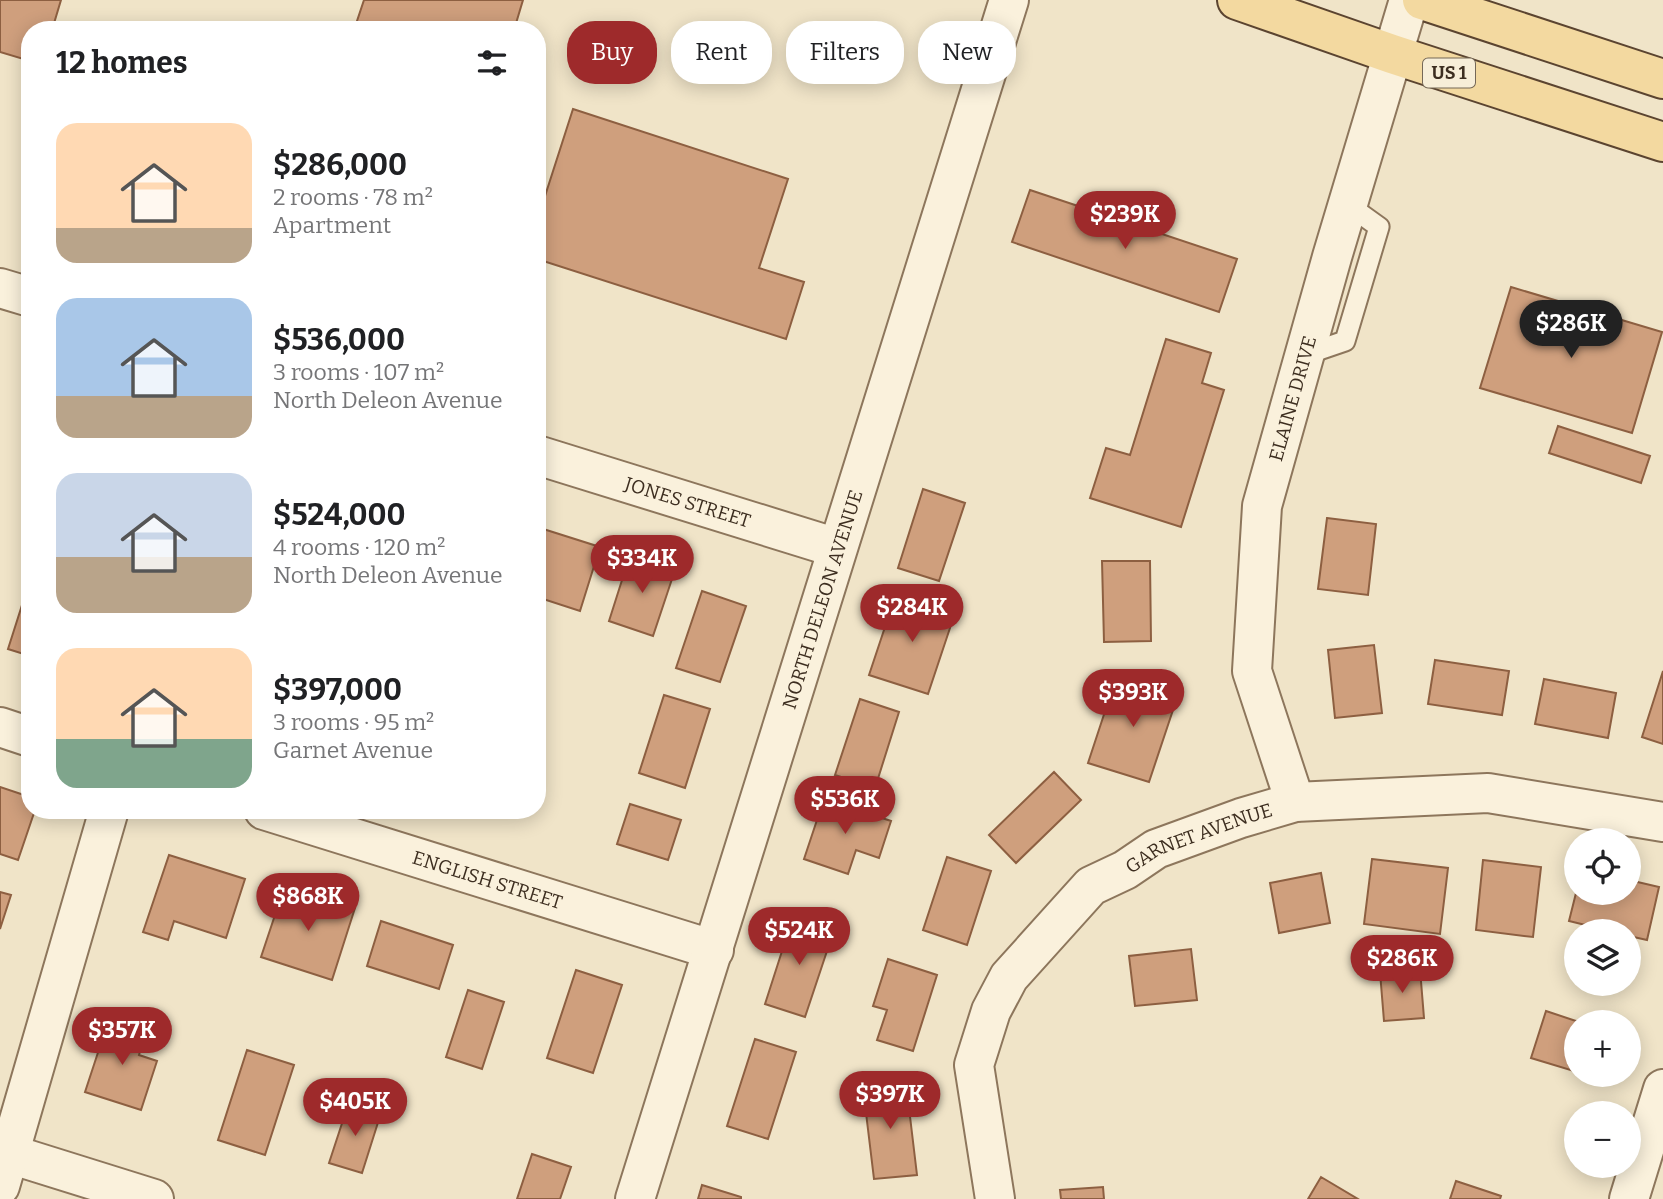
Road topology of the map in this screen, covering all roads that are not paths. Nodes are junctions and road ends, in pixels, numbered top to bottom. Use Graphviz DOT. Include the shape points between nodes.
graph roads {
  1 [pos="1009,0"];
  2 [pos="1237,0"];
  3 [pos="1409,0"];
  4 [pos="1422,0"];
  5 [pos="1392,54"];
  6 [pos="1663,79"];
  7 [pos="1663,142"];
  8 [pos="0,288"];
  9 [pos="21,295"];
  10 [pos="546,458"];
  11 [pos="837,548"];
  12 [pos="0,727"];
  13 [pos="21,734"];
  14 [pos="1295,802"];
  15 [pos="106,819"];
  16 [pos="293,819"];
  17 [pos="1663,822"];
  18 [pos="714,950"];
  19 [pos="1663,1089"];
  20 [pos="5,1170"];
  21 [pos="154,1199"];
  22 [pos="635,1199"];
  23 [pos="995,1199"];
  24 [pos="1629,1199"];
  1 -- 11 [label="street, NORTH DELEON AVENUE"];
  2 -- 5 [label="main road, US 1"];
  3 -- 5 [label="street, ELAINE DRIVE"];
  4 -- 6 [label="main road"];
  5 -- 7 [label="main road, US 1"];
  5 -- 14 [label="street, ELAINE DRIVE" via="1262,506 1252,671"];
  8 -- 9 [label="street"];
  10 -- 11 [label="street, JONES STREET"];
  11 -- 18 [label="street, NORTH DELEON AVENUE"];
  12 -- 13 [label="street"];
  14 -- 17 [label="street, GARNET AVENUE" via="1488,793"];
  14 -- 23 [label="street, GARNET AVENUE" via="1166,845 1091,886 1009,977 990,1011 974,1065"];
  15 -- 20 [label="street"];
  16 -- 18 [label="street, ENGLISH STREET"];
  18 -- 22 [label="street, NORTH DELEON AVENUE"];
  19 -- 24 [label="street"];
  20 -- 21 [label="street"];
}
